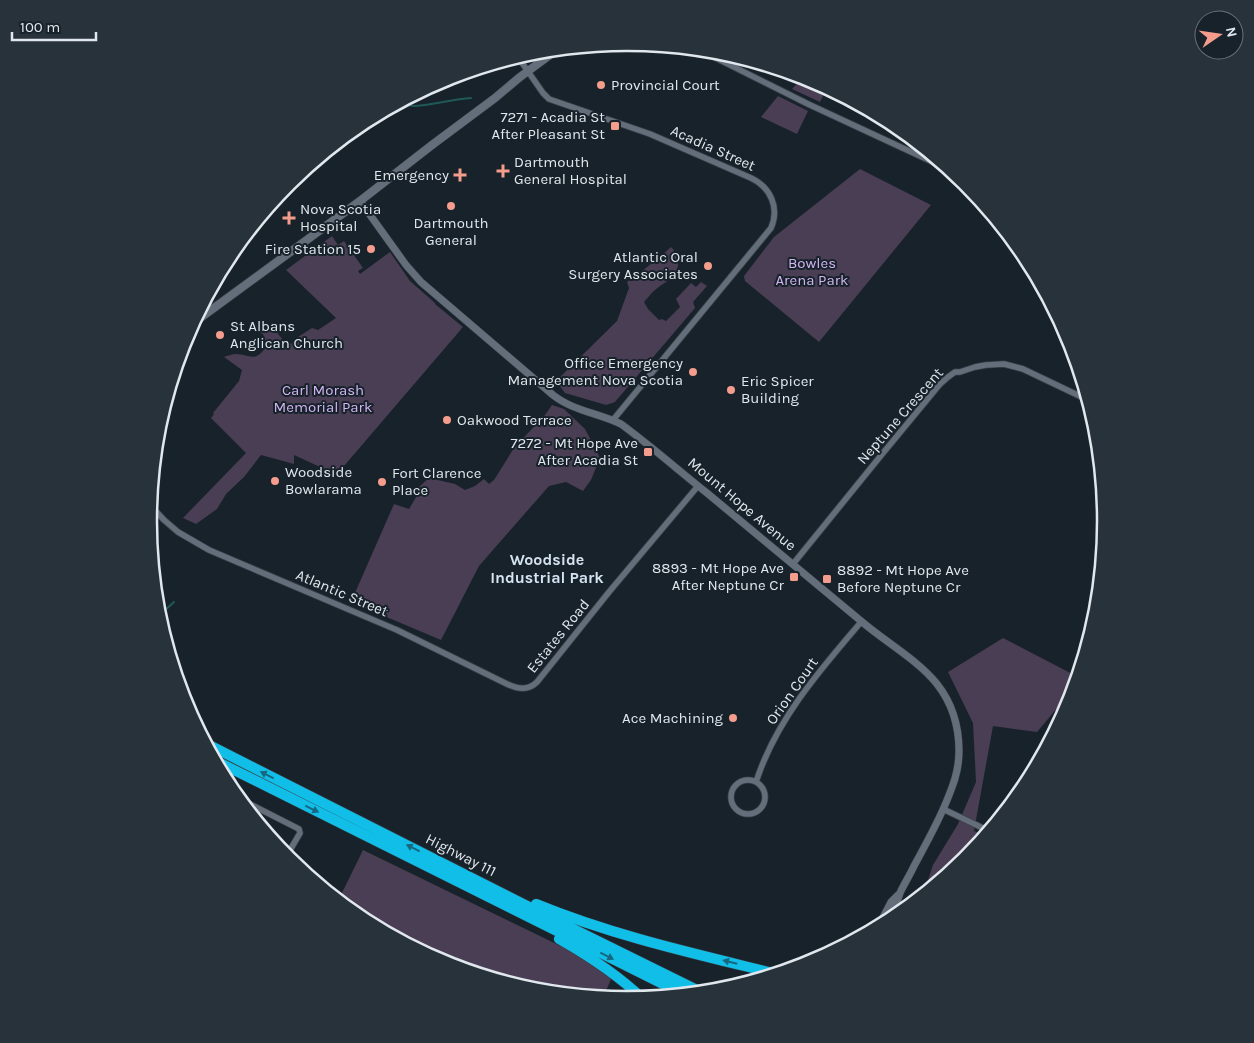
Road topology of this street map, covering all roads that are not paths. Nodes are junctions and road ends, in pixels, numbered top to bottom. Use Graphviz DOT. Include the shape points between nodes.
graph roads {
  1 [pos="545,58"];
  2 [pos="721,60"];
  3 [pos="523,63"];
  4 [pos="528,71"];
  5 [pos="926,159"];
  6 [pos="360,201"];
  7 [pos="205,315"];
  8 [pos="1080,396"];
  9 [pos="613,420"];
  10 [pos="698,486"];
  11 [pos="157,513"];
  12 [pos="793,564"];
  13 [pos="861,622"];
  14 [pos="532,687"];
  15 [pos="216,750"];
  16 [pos="225,766"];
  17 [pos="756,782"];
  18 [pos="252,805"];
  19 [pos="943,809"];
  20 [pos="984,828"];
  21 [pos="391,848"];
  22 [pos="290,850"];
  23 [pos="456,870"];
  24 [pos="900,893"];
  25 [pos="895,907"];
  26 [pos="884,914"];
  27 [pos="765,971"];
  28 [pos="692,987"];
  29 [pos="674,989"];
  30 [pos="634,992"];
  1 -- 4 [label="main road"];
  2 -- 5 [label="street"];
  3 -- 4 [label="street, Acadia Street"];
  4 -- 6 [label="main road"];
  4 -- 9 [label="street, Acadia Street" via="549,99 650,134 751,178 766,188 774,205 771,228"];
  6 -- 7 [label="main road"];
  6 -- 9 [label="street, Mount Hope Avenue" via="406,265 432,292 559,400"];
  8 -- 12 [label="street, Neptune Crescent" via="1012,365 986,365 954,372 940,384"];
  9 -- 10 [label="street, Mount Hope Avenue" via="634,433"];
  10 -- 12 [label="street, Mount Hope Avenue"];
  10 -- 14 [label="street, Estates Road"];
  11 -- 14 [label="street, Atlantic Street" via="178,532 209,550 397,630 515,688"];
  12 -- 13 [label="street, Mount Hope Avenue"];
  13 -- 17 [label="street, Orion Court" via="786,717 762,762"];
  13 -- 19 [label="street, Mount Hope Avenue" via="927,674 946,697 959,736 959,762 958,773"];
  23 -- 15 [label="highway, Highway 111, one-way"];
  16 -- 21 [label="highway, Highway 111, one-way"];
  17 -- 17 [label="street" via="745,780 734,786 731,792 732,805 743,814 755,813 764,804 764,790"];
  18 -- 22 [label="street" via="299,829"];
  19 -- 20 [label="street"];
  19 -- 24 [label="street, Mount Hope Avenue"];
  21 -- 29 [label="highway, Highway 111, one-way"];
  21 -- 30 [label="highway" via="574,948"];
  27 -- 23 [label="highway, one-way" via="598,927"];
  23 -- 28 [label="highway, Highway 111"];
  24 -- 25 [label="street, Mount Hope Avenue"];
  24 -- 26 [label="street, Mount Hope Avenue"];
}
